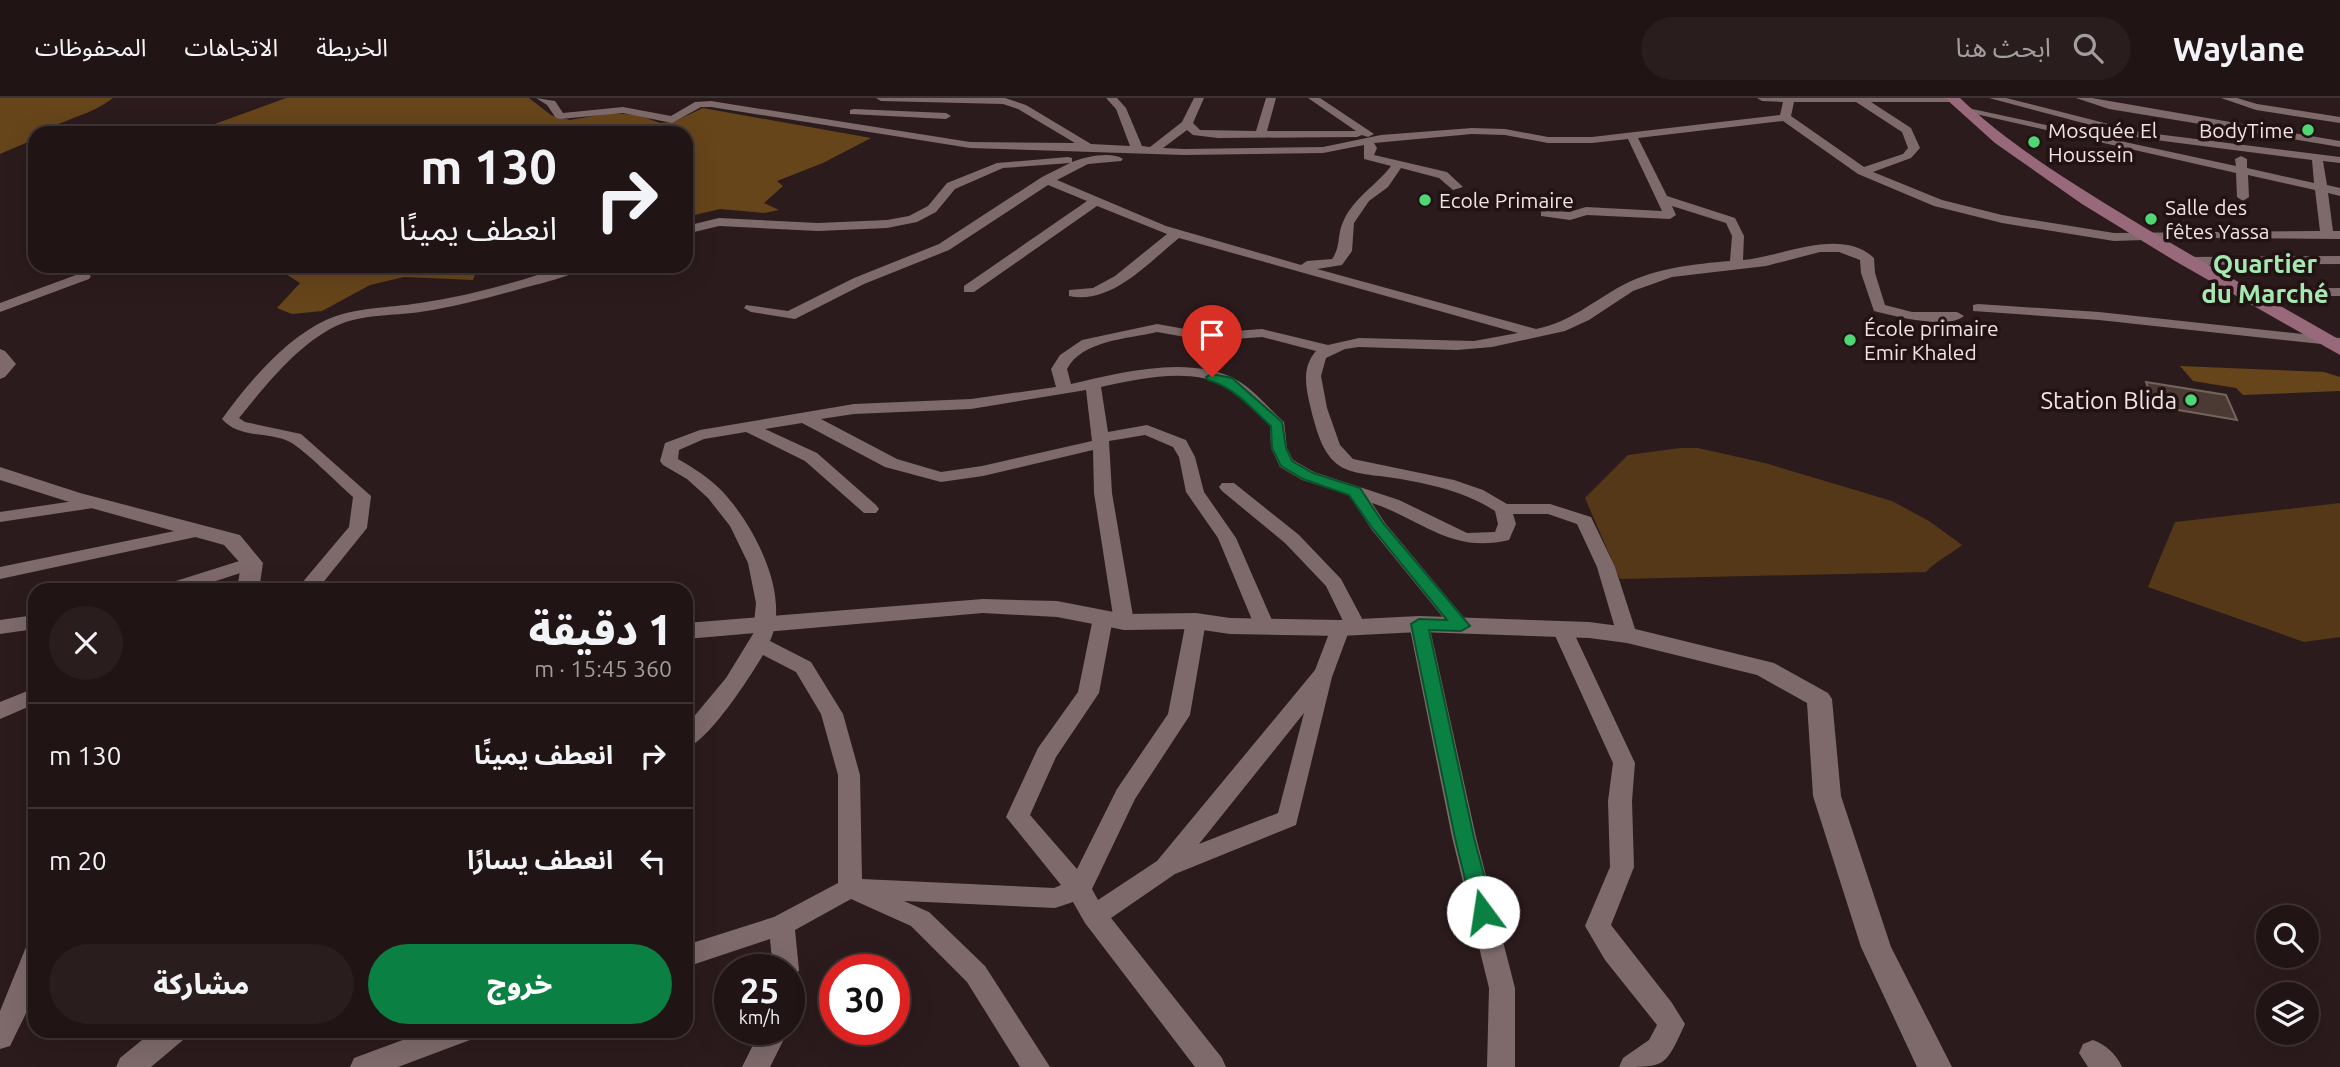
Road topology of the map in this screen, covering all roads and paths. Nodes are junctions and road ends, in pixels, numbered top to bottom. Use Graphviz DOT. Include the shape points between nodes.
graph roads {
  1 [pos="541,98"];
  2 [pos="881,98"];
  3 [pos="1111,98"];
  4 [pos="1199,98"];
  5 [pos="1271,98"];
  6 [pos="1313,98"];
  7 [pos="1762,98"];
  8 [pos="2081,98"];
  9 [pos="2137,98"];
  10 [pos="2226,98"];
  11 [pos="954,99"];
  12 [pos="1789,99"];
  13 [pos="2003,99"];
  14 [pos="1859,100"];
  15 [pos="1956,102"];
  16 [pos="2256,103"];
  17 [pos="2109,106"];
  18 [pos="853,112"];
  19 [pos="946,116"];
  20 [pos="1784,117"];
  21 [pos="2340,120"];
  22 [pos="2079,121"];
  23 [pos="2207,123"];
  24 [pos="1187,124"];
  25 [pos="1260,135"];
  26 [pos="1631,135"];
  27 [pos="2340,137"];
  28 [pos="1367,138"];
  29 [pos="945,142"];
  30 [pos="2340,144"];
  31 [pos="2241,148"];
  32 [pos="1137,149"];
  33 [pos="1153,150"];
  34 [pos="1184,152"];
  35 [pos="1087,154"];
  36 [pos="2317,157"];
  37 [pos="2340,160"];
  38 [pos="1397,166"];
  39 [pos="2242,170"];
  40 [pos="1862,172"];
  41 [pos="1046,180"];
  42 [pos="1457,187"];
  43 [pos="2322,188"];
  44 [pos="2340,192"];
  45 [pos="2243,197"];
  46 [pos="1661,198"];
  47 [pos="1097,200"];
  48 [pos="1545,213"];
  49 [pos="693,228"];
  50 [pos="1177,234"];
  51 [pos="2333,235"];
  52 [pos="2144,236"];
  53 [pos="1245,252"];
  54 [pos="2340,260"];
  55 [pos="2189,261"];
  56 [pos="1736,264"];
  57 [pos="557,273"];
  58 [pos="84,276"];
  59 [pos="969,289"];
  60 [pos="2340,292"];
  61 [pos="1074,293"];
  62 [pos="2245,293"];
  63 [pos="0,308"];
  64 [pos="751,308"];
  65 [pos="1532,332"];
  66 [pos="2336,344"];
  67 [pos="1327,349"];
  68 [pos="0,355"];
  69 [pos="0,374"];
  70 [pos="1093,383"];
  71 [pos="1065,390"];
  72 [pos="804,417"];
  73 [pos="748,427"];
  74 [pos="1100,441"];
  75 [pos="0,473"];
  76 [pos="1228,487"];
  77 [pos="1354,492"];
  78 [pos="94,503"];
  79 [pos="870,509"];
  80 [pos="1503,509"];
  81 [pos="0,517"];
  82 [pos="1428,520"];
  83 [pos="1378,526"];
  84 [pos="199,531"];
  85 [pos="252,563"];
  86 [pos="0,573"];
  87 [pos="189,583"];
  88 [pos="249,583"];
  89 [pos="312,583"];
  90 [pos="1114,620"];
  91 [pos="1196,621"];
  92 [pos="28,623"];
  93 [pos="1419,624"];
  94 [pos="1461,626"];
  95 [pos="0,627"];
  96 [pos="1265,627"];
  97 [pos="1349,628"];
  98 [pos="1562,629"];
  99 [pos="693,631"];
  100 [pos="762,634"];
  101 [pos="1627,635"];
  102 [pos="1325,672"];
  103 [pos="28,698"];
  104 [pos="0,711"];
  105 [pos="693,733"];
  106 [pos="1166,867"];
  107 [pos="850,888"];
  108 [pos="1079,889"];
  109 [pos="1094,916"];
  110 [pos="782,925"];
  111 [pos="693,954"];
  112 [pos="785,954"];
  113 [pos="28,976"];
  114 [pos="0,1037"];
  115 [pos="165,1038"];
  116 [pos="441,1038"];
  117 [pos="767,1045"];
  118 [pos="130,1067"];
  119 [pos="364,1067"];
  120 [pos="756,1067"];
  121 [pos="1036,1067"];
  122 [pos="1212,1067"];
  123 [pos="1501,1067"];
  124 [pos="1633,1067"];
  125 [pos="1935,1067"];
  1 -- 29 [label="street" via="560,116 614,110 672,120 699,104 711,104"];
  2 -- 11 [label="street"];
  3 -- 32 [label="street" via="1125,108"];
  4 -- 24 [label="street"];
  5 -- 25 [label="street"];
  6 -- 28 [label="street"];
  7 -- 12 [label="street"];
  8 -- 17 [label="street"];
  9 -- 23 [label="street"];
  10 -- 16 [label="street"];
  11 -- 19 [label="street"];
  11 -- 35 [label="street" via="1014,104"];
  12 -- 14 [label="street"];
  12 -- 20 [label="street"];
  13 -- 22 [label="street"];
  14 -- 15 [label="street"];
  14 -- 40 [label="street" via="1907,130 1914,148 1908,156"];
  15 -- 39 [label="street"];
  15 -- 52 [label="main road" via="2006,146"];
  16 -- 21 [label="street"];
  17 -- 22 [label="street"];
  17 -- 23 [label="street"];
  18 -- 19 [label="street"];
  19 -- 29 [label="street" via="939,136"];
  20 -- 26 [label="street"];
  20 -- 40 [label="street"];
  22 -- 31 [label="street" via="2140,135"];
  23 -- 27 [label="street"];
  23 -- 30 [label="street"];
  24 -- 25 [label="street" via="1197,133"];
  24 -- 33 [label="street"];
  25 -- 28 [label="street"];
  26 -- 28 [label="street" via="1548,140 1490,131"];
  26 -- 46 [label="street"];
  28 -- 34 [label="street" via="1323,150"];
  28 -- 38 [label="street" via="1371,148 1367,157"];
  29 -- 35 [label="street"];
  31 -- 36 [label="street"];
  31 -- 39 [label="street"];
  32 -- 33 [label="street"];
  32 -- 35 [label="street"];
  33 -- 34 [label="street"];
  34 -- 35 [label="street" via="1136,158"];
  35 -- 41 [label="street"];
  35 -- 49 [label="street" via="1001,165 951,186 932,209 914,219 818,227 719,222"];
  36 -- 37 [label="street"];
  36 -- 43 [label="street"];
  38 -- 42 [label="street" via="1443,175"];
  38 -- 53 [label="street" via="1384,184 1364,199 1348,223 1345,251 1337,262 1311,266"];
  39 -- 43 [label="street"];
  39 -- 45 [label="street"];
  40 -- 52 [label="street" via="1908,192 2002,219 2096,236"];
  41 -- 47 [label="street"];
  41 -- 64 [label="street" via="944,247 859,281 790,316"];
  43 -- 44 [label="street"];
  43 -- 51 [label="street"];
  46 -- 48 [label="street" via="1670,215"];
  46 -- 56 [label="street" via="1731,221 1738,236"];
  47 -- 50 [label="street"];
  47 -- 59 [label="street"];
  50 -- 53 [label="street"];
  50 -- 61 [label="street" via="1120,279 1096,292"];
  51 -- 52 [label="street"];
  52 -- 55 [label="main road"];
  53 -- 65 [label="street"];
  54 -- 55 [label="street"];
  55 -- 62 [label="main road"];
  56 -- 65 [label="street" via="1640,282 1577,321"];
  56 -- 66 [label="street" via="1770,262 1807,249 1850,249 1867,258 1879,308 1912,316 1949,314 1949,306 1955,304"];
  57 -- 89 [label="street" via="434,306 348,316 321,329 260,380 230,419 240,426 295,438 362,496 358,528"];
  58 -- 63 [label="street"];
  60 -- 62 [label="street"];
  62 -- 66 [label="main road"];
  65 -- 67 [label="street" via="1477,345 1377,342"];
  67 -- 71 [label="street" via="1262,333 1208,337 1157,328 1087,343 1065,358 1059,369"];
  67 -- 80 [label="street" via="1315,360 1313,376 1333,449 1342,460 1461,487"];
  68 -- 69 [label="street" via="8,364"];
  70 -- 71 [label="street"];
  70 -- 74 [label="street"];
  70 -- 77 [label="street" via="1169,372 1228,381 1278,425 1279,448 1286,463"];
  71 -- 72 [label="street" via="971,404 854,409"];
  72 -- 73 [label="street"];
  72 -- 74 [label="street" via="891,463 941,477"];
  73 -- 79 [label="street" via="811,457"];
  73 -- 100 [label="street" via="700,435 671,447 669,461 702,481 737,522 760,570"];
  74 -- 90 [label="street"];
  74 -- 96 [label="street" via="1147,430 1180,444 1195,492 1227,538"];
  75 -- 78 [label="street"];
  76 -- 97 [label="street" via="1292,539 1334,583"];
  77 -- 82 [label="street"];
  77 -- 83 [label="street"];
  78 -- 81 [label="street"];
  78 -- 84 [label="street"];
  80 -- 82 [label="street" via="1507,524 1502,536 1482,540 1464,538"];
  80 -- 101 [label="street" via="1550,509 1584,521 1606,567"];
  82 -- 83 [label="street" via="1385,515"];
  83 -- 94 [label="street"];
  84 -- 85 [label="street" via="232,540"];
  84 -- 86 [label="street"];
  85 -- 87 [label="street"];
  85 -- 88 [label="street"];
  90 -- 91 [label="street"];
  90 -- 100 [label="street" via="1057,609 983,606"];
  90 -- 108 [label="street" via="1088,693 1046,754 1018,817"];
  91 -- 96 [label="street"];
  91 -- 108 [label="street" via="1179,715 1125,795"];
  92 -- 95 [label="street"];
  93 -- 94 [label="street"];
  93 -- 97 [label="street"];
  93 -- 123 [label="street" via="1464,838 1502,988"];
  94 -- 98 [label="street"];
  96 -- 97 [label="street"];
  97 -- 102 [label="street"];
  98 -- 101 [label="street"];
  98 -- 124 [label="street" via="1624,763 1622,867 1598,926 1610,950 1671,1024 1659,1049"];
  99 -- 100 [label="street"];
  100 -- 105 [label="street"];
  100 -- 107 [label="street" via="804,667 832,714 849,775"];
  101 -- 125 [label="street" via="1765,669 1819,699 1826,796 1876,947"];
  102 -- 106 [label="street"];
  102 -- 106 [label="street" via="1288,819"];
  103 -- 104 [label="street"];
  106 -- 109 [label="street"];
  107 -- 108 [label="street" via="1055,898"];
  107 -- 110 [label="street"];
  107 -- 121 [label="street" via="920,919 976,974"];
  108 -- 109 [label="street"];
  109 -- 122 [label="street"];
  110 -- 111 [label="street"];
  110 -- 112 [label="street"];
  113 -- 114 [label="street"];
  115 -- 118 [label="street"];
  116 -- 119 [label="street"];
  117 -- 120 [label="street"];
}
